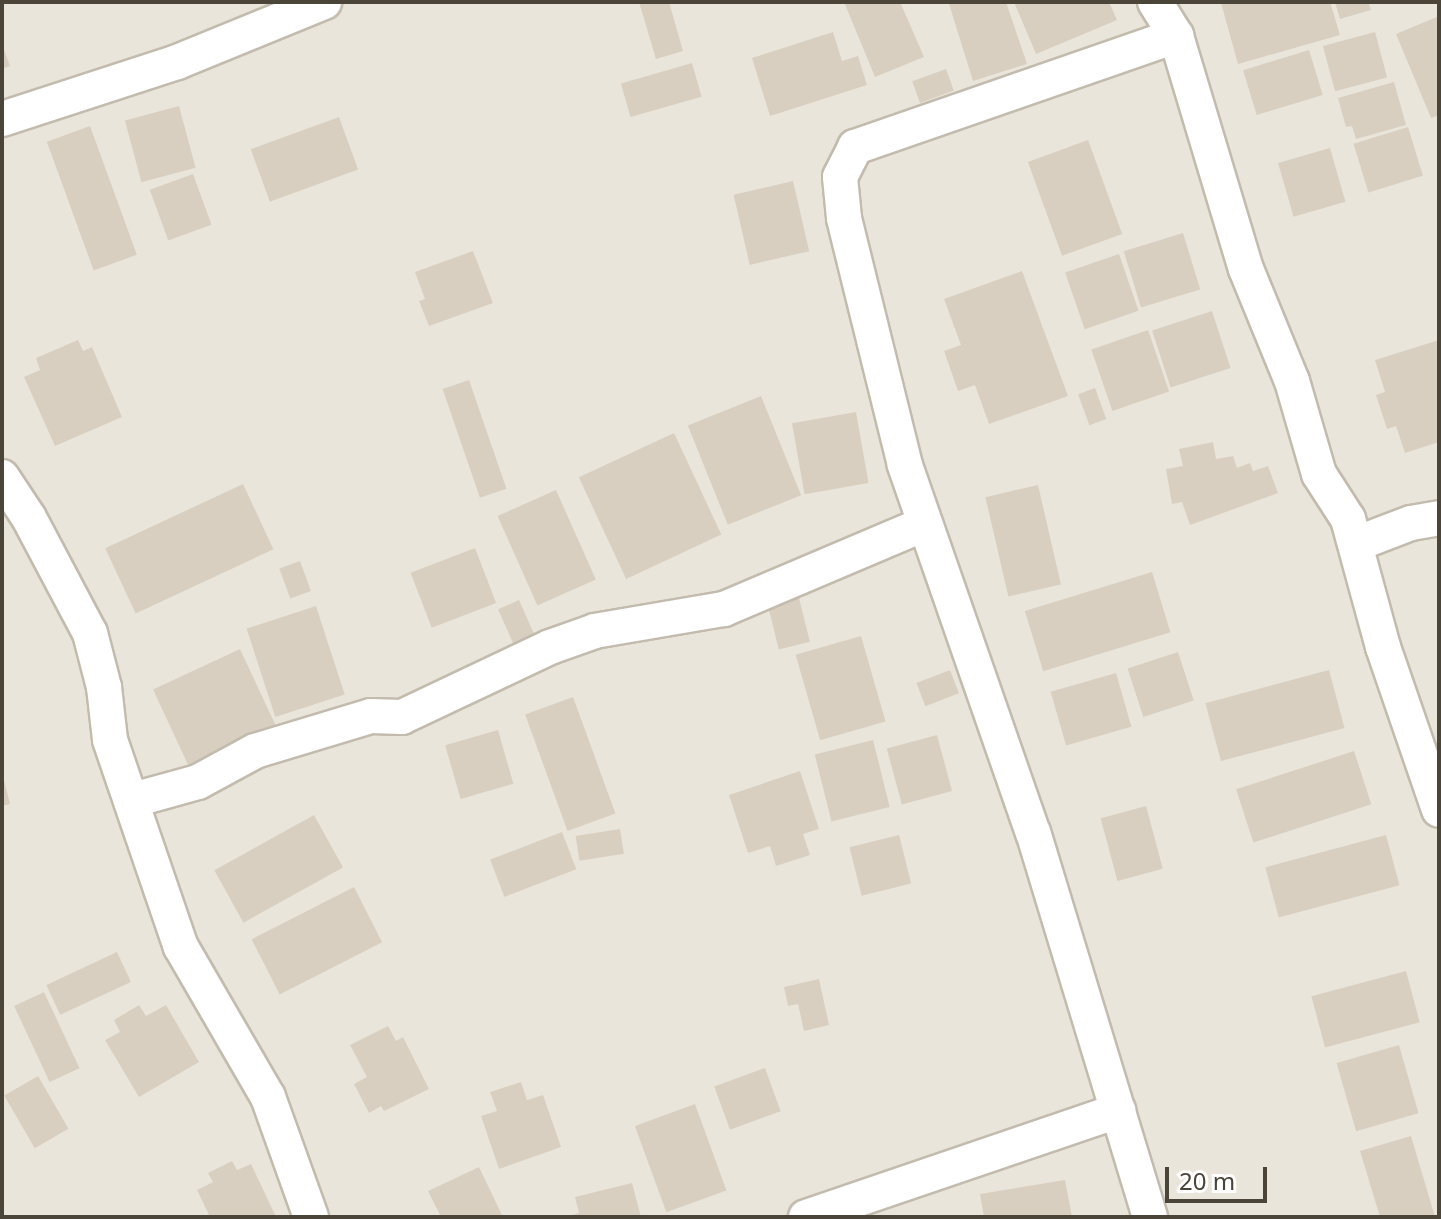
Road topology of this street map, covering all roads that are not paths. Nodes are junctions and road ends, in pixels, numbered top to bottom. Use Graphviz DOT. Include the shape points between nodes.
graph roads {
  1 [pos="324,2"];
  2 [pos="1155,2"];
  3 [pos="1176,36"];
  4 [pos="2,119"];
  5 [pos="2,477"];
  6 [pos="1439,518"];
  7 [pos="924,524"];
  8 [pos="1356,544"];
  9 [pos="133,800"];
  10 [pos="1439,810"];
  11 [pos="1118,1111"];
  12 [pos="311,1217"];
  13 [pos="806,1217"];
  14 [pos="1150,1217"];
  1 -- 4 [label="street" via="177,62"];
  2 -- 3 [label="street"];
  3 -- 7 [label="street" via="855,147 840,177 844,218"];
  3 -- 8 [label="street" via="1246,269 1292,381 1319,474 1348,519"];
  5 -- 9 [label="street" via="90,633 110,740"];
  6 -- 8 [label="street"];
  7 -- 9 [label="street" via="724,609 595,631 402,717 371,716 255,751 198,782"];
  7 -- 11 [label="street" via="1033,833"];
  8 -- 10 [label="street" via="1383,647"];
  9 -- 12 [label="street" via="181,947 268,1097"];
  11 -- 13 [label="street"];
  11 -- 14 [label="street"];
}
